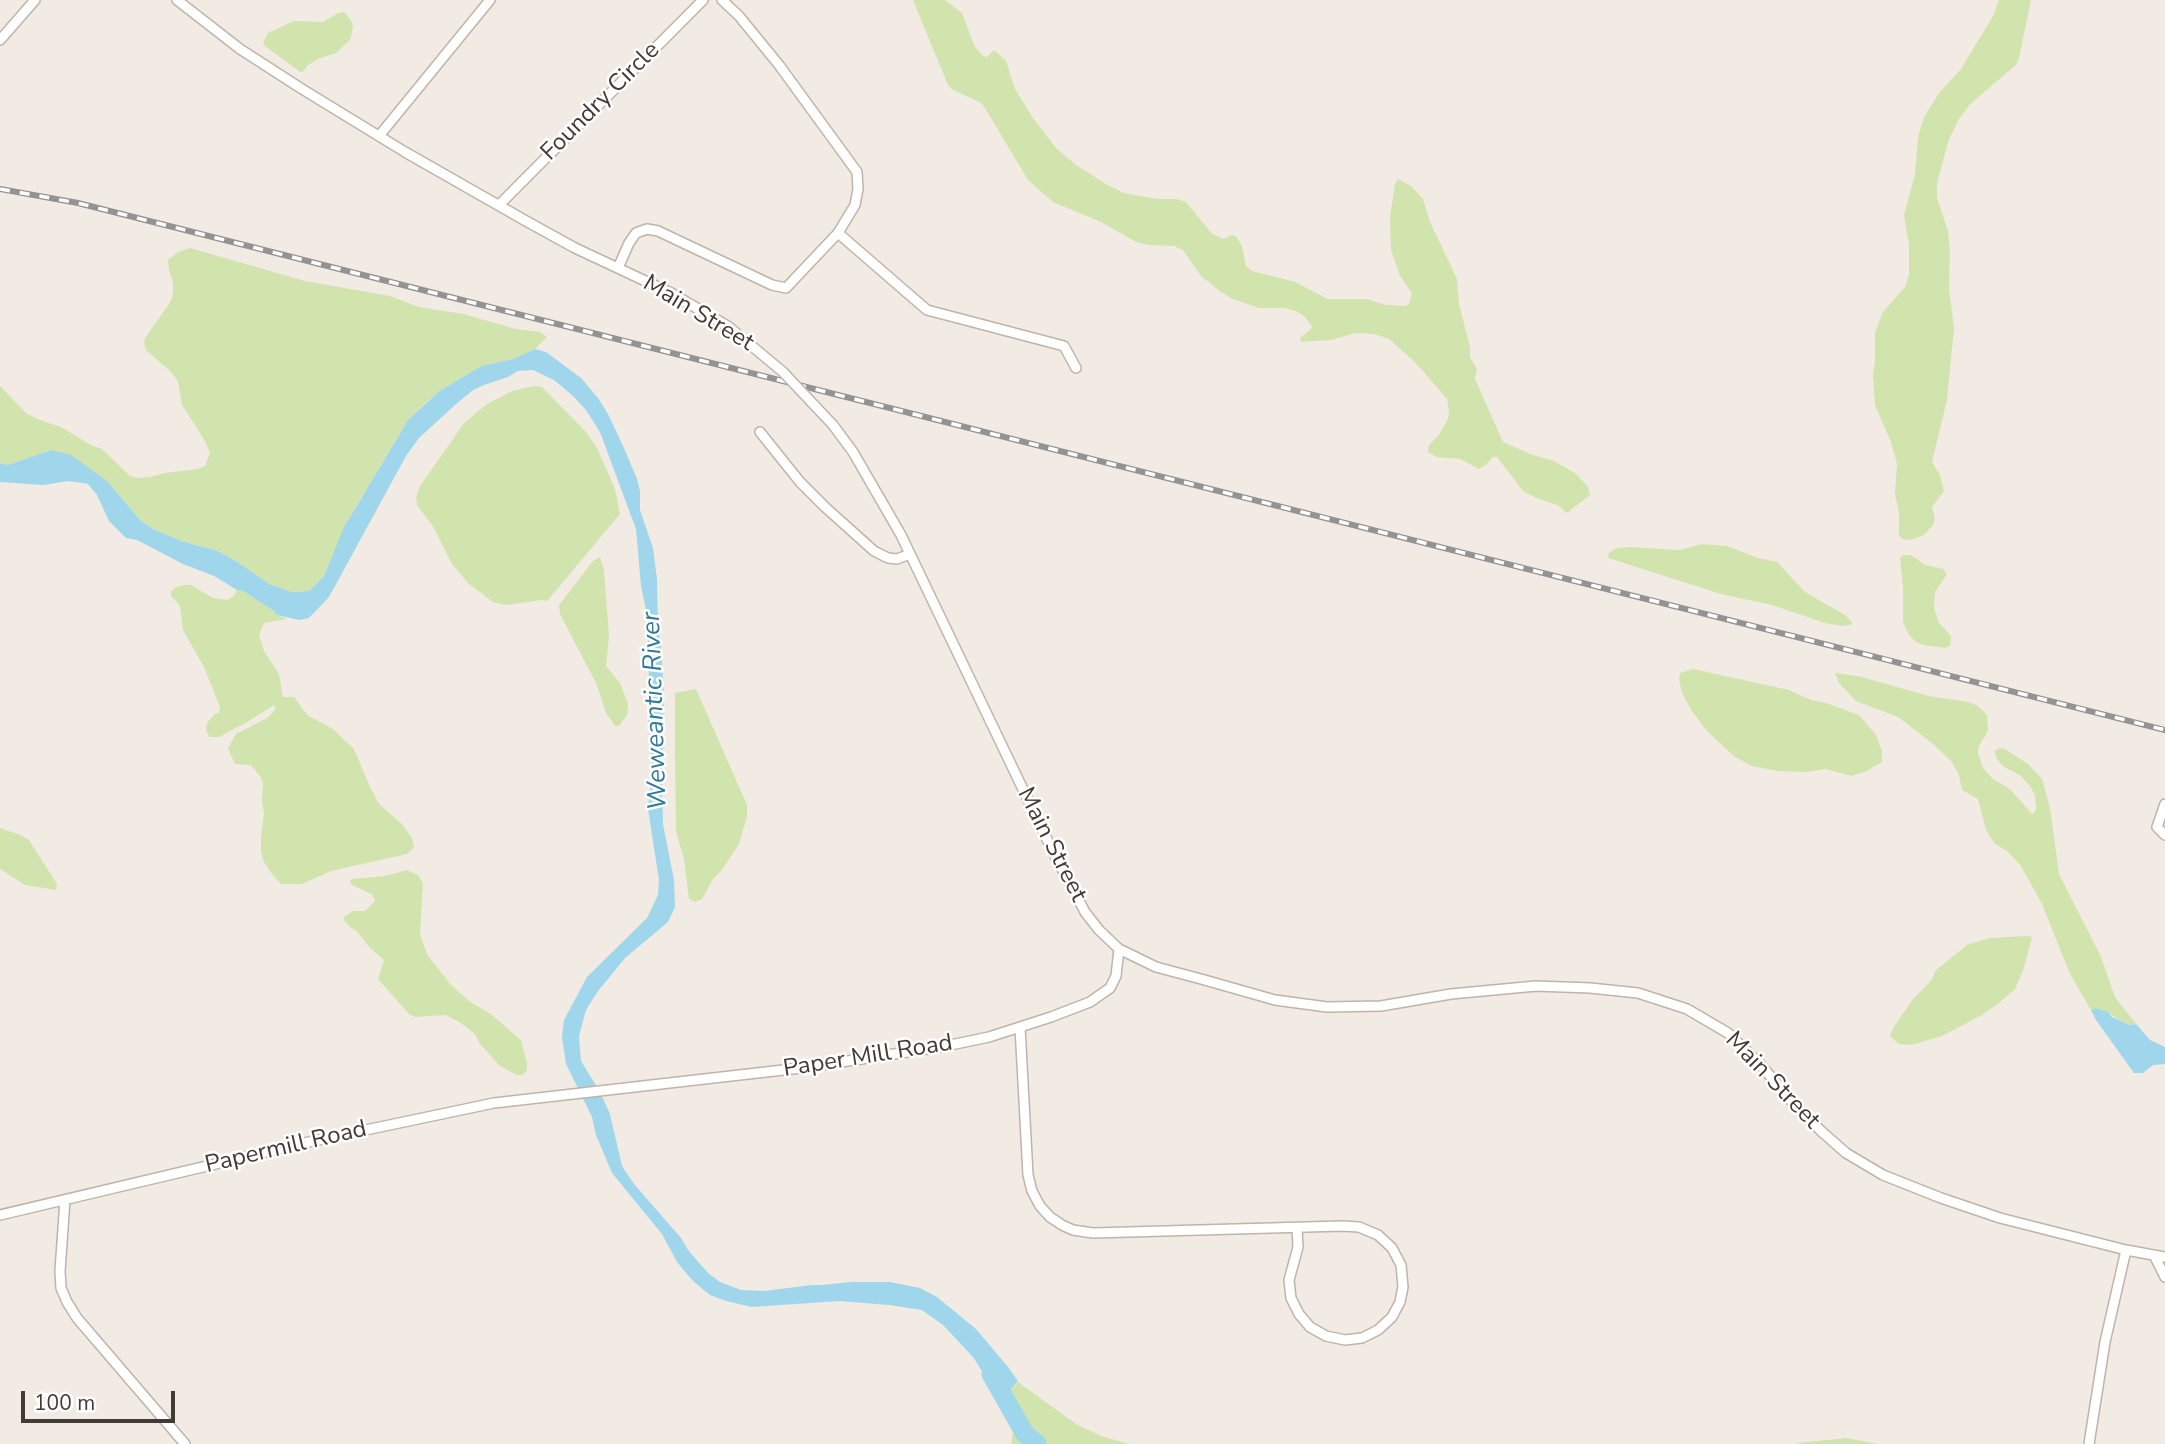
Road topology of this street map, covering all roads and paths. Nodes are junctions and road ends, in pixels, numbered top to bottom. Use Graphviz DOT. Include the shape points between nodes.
graph roads {
  1 [pos="36,0"];
  2 [pos="177,0"];
  3 [pos="703,0"];
  4 [pos="722,0"];
  5 [pos="485,2"];
  6 [pos="0,40"];
  7 [pos="379,136"];
  8 [pos="499,205"];
  9 [pos="838,233"];
  10 [pos="618,268"];
  11 [pos="1076,369"];
  12 [pos="760,432"];
  13 [pos="910,554"];
  14 [pos="2165,804"];
  15 [pos="2165,835"];
  16 [pos="1119,949"];
  17 [pos="1020,1027"];
  18 [pos="576,1094"];
  19 [pos="65,1200"];
  20 [pos="0,1215"];
  21 [pos="1297,1228"];
  22 [pos="2126,1250"];
  23 [pos="2154,1255"];
  24 [pos="2165,1257"];
  25 [pos="2165,1277"];
  26 [pos="185,1444"];
  27 [pos="2089,1444"];
  1 -- 6 [label="street"];
  2 -- 7 [label="street, Main Street" via="240,48"];
  3 -- 8 [label="street, Foundry Circle"];
  4 -- 9 [label="street" via="779,65 857,172 855,205"];
  5 -- 7 [label="street"];
  7 -- 8 [label="street, Main Street"];
  8 -- 10 [label="street, Main Street"];
  9 -- 10 [label="street" via="786,288 647,229 636,233"];
  9 -- 11 [label="street" via="918,305 1064,346"];
  10 -- 13 [label="street, Main Street, bridge" via="729,327 783,372 853,452"];
  12 -- 13 [label="street" via="808,490 874,551 897,559"];
  13 -- 16 [label="street, Main Street" via="1054,854 1085,912"];
  14 -- 15 [label="street" via="2157,827"];
  16 -- 17 [label="street, Paper Mill Road" via="1110,988 1090,1002"];
  16 -- 22 [label="street, Main Street" via="1156,967 1213,983 1275,1000 1327,1007 1381,1006 1536,986 1637,993 1687,1009 1728,1032 1821,1132 1883,1175 2000,1218"];
  17 -- 18 [label="street, Paper Mill Road" via="941,1047"];
  17 -- 21 [label="street" via="1028,1175 1040,1206 1056,1221 1093,1233"];
  18 -- 19 [label="street, Papermill Road" via="494,1103 379,1126"];
  19 -- 20 [label="street, Papermill Road"];
  19 -- 26 [label="street" via="60,1270 67,1302"];
  21 -- 21 [label="street" via="1359,1227 1392,1248 1401,1265 1403,1287 1392,1317 1378,1330 1345,1340 1326,1336 1298,1314 1289,1280 1298,1247"];
  22 -- 23 [label="street, Main Street"];
  22 -- 27 [label="street"];
  23 -- 24 [label="street, Main Street"];
  23 -- 25 [label="street"];
}
